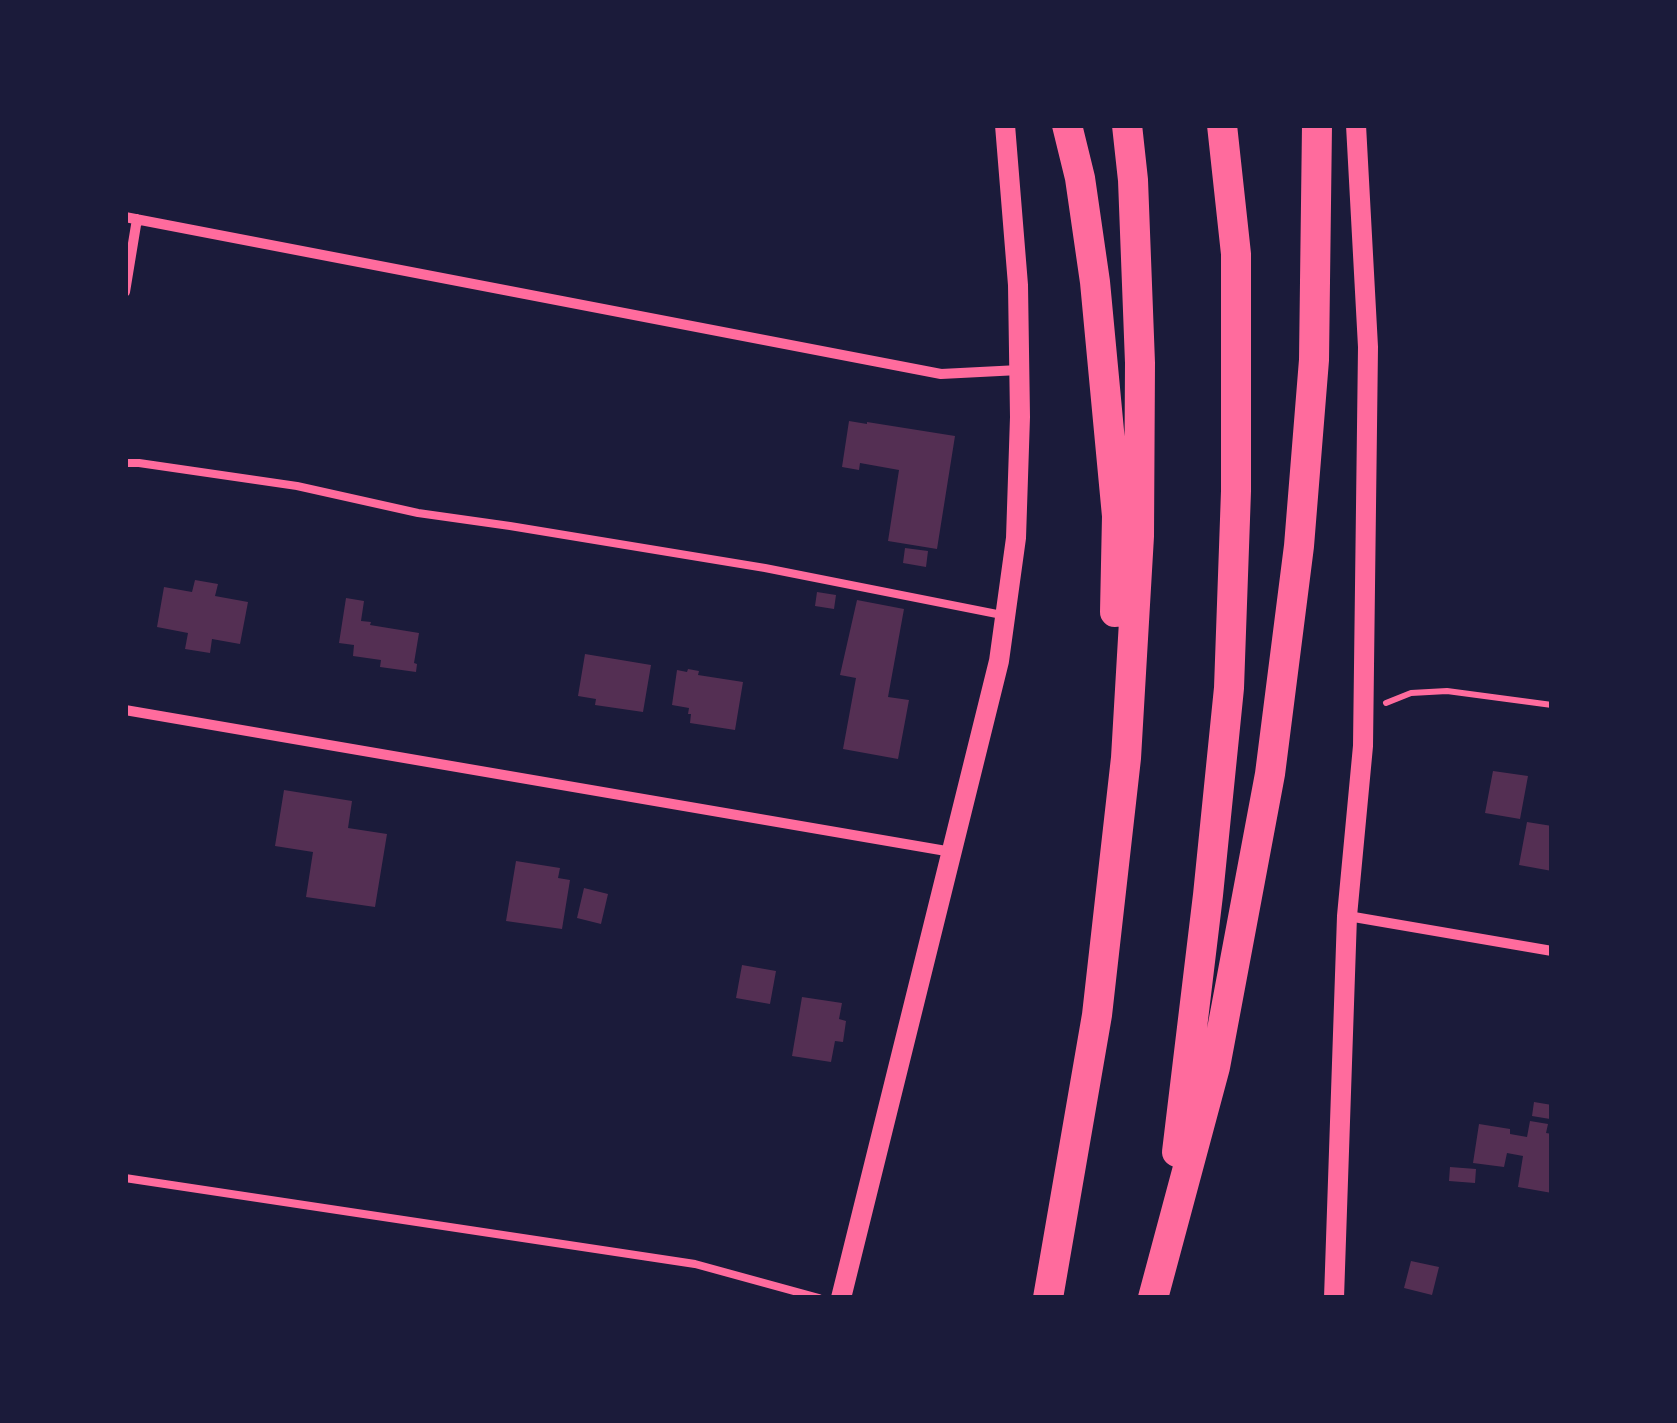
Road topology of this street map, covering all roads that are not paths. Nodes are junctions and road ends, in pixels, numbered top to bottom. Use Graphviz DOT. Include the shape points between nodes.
graph roads {
  1 [pos="1004,125"];
  2 [pos="1068,125"];
  3 [pos="1127,125"];
  4 [pos="1222,125"];
  5 [pos="1317,125"];
  6 [pos="1356,125"];
  7 [pos="131,218"];
  8 [pos="125,292"];
  9 [pos="1020,370"];
  10 [pos="125,463"];
  11 [pos="1005,616"];
  12 [pos="125,710"];
  13 [pos="953,853"];
  14 [pos="1346,916"];
  15 [pos="1552,951"];
  16 [pos="1097,1014"];
  17 [pos="125,1178"];
  18 [pos="818,1298"];
  19 [pos="841,1298"];
  20 [pos="1048,1298"];
  21 [pos="1152,1298"];
  22 [pos="1334,1298"];
  1 -- 9 [label="main road"];
  2 -- 16 [label="highway" via="1095,282 1116,516 1113,765"];
  3 -- 16 [label="highway" via="1140,363 1139,536 1126,758"];
  4 -- 21 [label="highway" via="1236,254 1228,688 1174,1175"];
  5 -- 21 [label="highway" via="1314,360 1270,774 1216,1067"];
  6 -- 14 [label="main road" via="1368,347 1364,710"];
  7 -- 8 [label="street"];
  7 -- 9 [label="street" via="941,374"];
  9 -- 11 [label="main road" via="1016,538"];
  10 -- 11 [label="lane" via="297,486"];
  11 -- 13 [label="main road"];
  12 -- 13 [label="street"];
  13 -- 19 [label="main road"];
  14 -- 15 [label="street"];
  14 -- 22 [label="main road"];
  16 -- 20 [label="highway"];
  17 -- 18 [label="lane" via="695,1264"];
}
